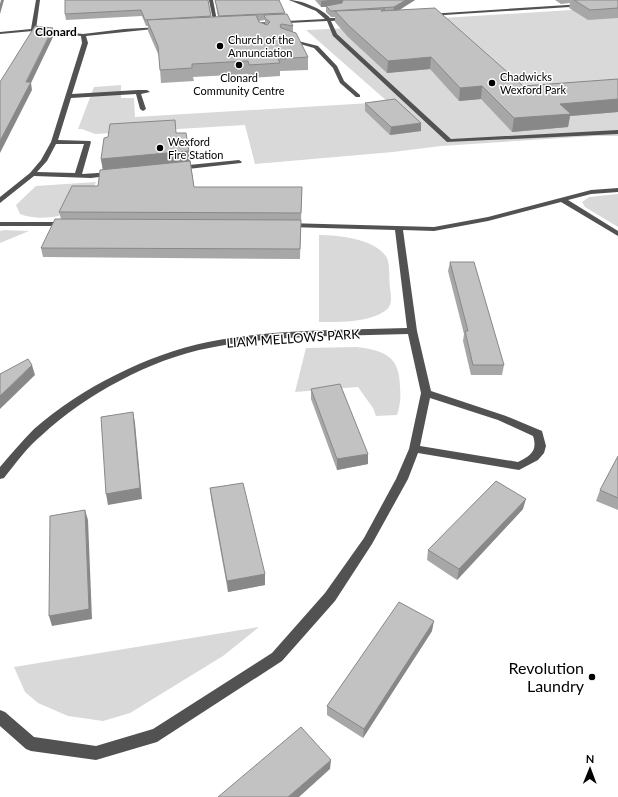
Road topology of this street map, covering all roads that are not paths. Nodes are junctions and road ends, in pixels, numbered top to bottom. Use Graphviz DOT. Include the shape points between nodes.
graph roads {
  1 [pos="38,0"];
  2 [pos="211,0"];
  3 [pos="291,0"];
  4 [pos="588,5"];
  5 [pos="326,9"];
  6 [pos="320,10"];
  7 [pos="424,16"];
  8 [pos="353,19"];
  9 [pos="330,20"];
  10 [pos="260,23"];
  11 [pos="245,24"];
  12 [pos="216,25"];
  13 [pos="224,25"];
  14 [pos="209,26"];
  15 [pos="166,28"];
  16 [pos="32,30"];
  17 [pos="262,31"];
  18 [pos="0,34"];
  19 [pos="83,34"];
  20 [pos="284,38"];
  21 [pos="138,92"];
  22 [pos="147,92"];
  23 [pos="69,96"];
  24 [pos="358,96"];
  25 [pos="143,108"];
  26 [pos="618,132"];
  27 [pos="54,142"];
  28 [pos="240,162"];
  29 [pos="169,169"];
  30 [pos="119,173"];
  31 [pos="32,174"];
  32 [pos="78,175"];
  33 [pos="618,190"];
  34 [pos="3,196"];
  35 [pos="561,199"];
  36 [pos="0,201"];
  37 [pos="0,224"];
  38 [pos="77,224"];
  39 [pos="279,225"];
  40 [pos="399,229"];
  41 [pos="618,234"];
  42 [pos="412,331"];
  43 [pos="426,393"];
  44 [pos="414,449"];
  45 [pos="0,475"];
  46 [pos="0,716"];
  1 -- 16 [label="street"];
  2 -- 12 [label="street"];
  3 -- 6 [label="street"];
  4 -- 7 [label="street"];
  5 -- 6 [label="street"];
  6 -- 9 [label="street"];
  8 -- 9 [label="street"];
  9 -- 10 [label="street"];
  9 -- 26 [label="street" via="335,35 449,141"];
  10 -- 11 [label="street"];
  10 -- 17 [label="street"];
  12 -- 13 [label="street"];
  12 -- 14 [label="street"];
  15 -- 19 [label="street"];
  16 -- 18 [label="street"];
  16 -- 19 [label="street"];
  19 -- 23 [label="street" via="85,43"];
  20 -- 24 [label="street" via="316,47 335,67 342,82"];
  21 -- 22 [label="street"];
  21 -- 23 [label="street"];
  21 -- 25 [label="street"];
  23 -- 27 [label="street"];
  27 -- 31 [label="street" via="44,161"];
  27 -- 32 [label="street" via="88,142"];
  28 -- 29 [label="street"];
  30 -- 32 [label="street"];
  31 -- 32 [label="street"];
  31 -- 34 [label="street"];
  33 -- 35 [label="street" via="591,192"];
  34 -- 36 [label="street"];
  35 -- 40 [label="street" via="488,219 434,229"];
  35 -- 41 [label="street"];
  37 -- 38 [label="street"];
  39 -- 40 [label="street"];
  40 -- 42 [label="street"];
  42 -- 43 [label="street"];
  42 -- 45 [label="street, LIAM MELLOWS PARK" via="315,334 232,341 154,361 99,390 45,426 20,450"];
  43 -- 44 [label="street"];
  43 -- 44 [label="street" via="502,418 538,434 540,452 518,466"];
  44 -- 46 [label="street" via="402,479 368,541 330,597 277,657 157,735 96,752 31,744"];
}
